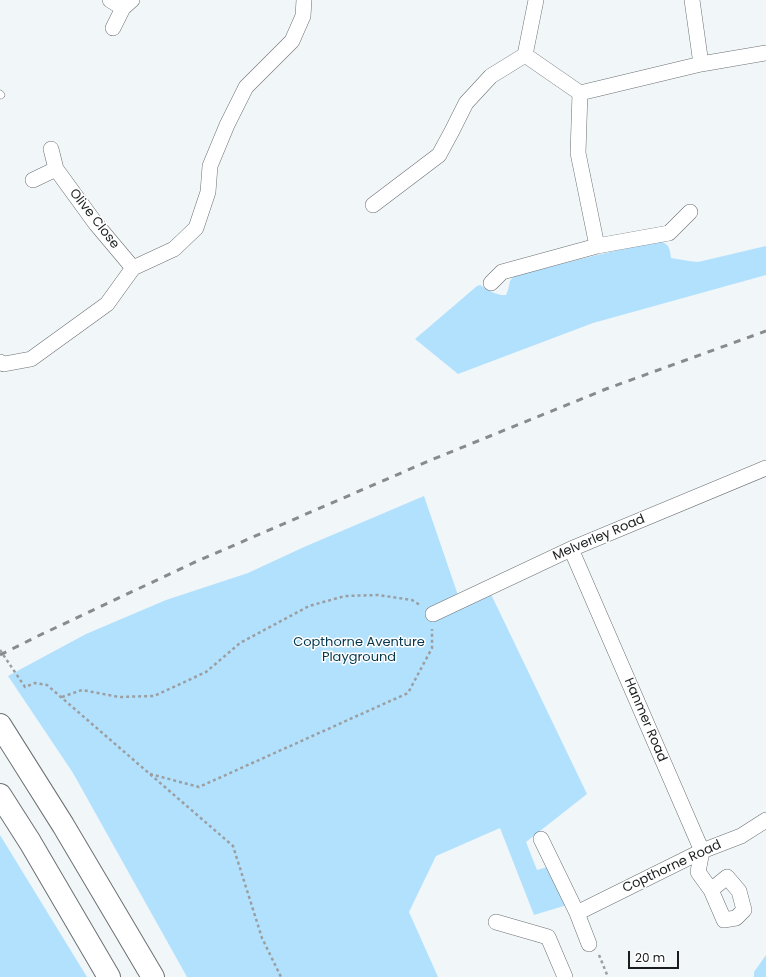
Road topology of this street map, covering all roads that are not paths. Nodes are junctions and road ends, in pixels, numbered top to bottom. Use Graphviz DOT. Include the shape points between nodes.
graph roads {
  1 [pos="110,0"];
  2 [pos="304,0"];
  3 [pos="536,0"];
  4 [pos="692,0"];
  5 [pos="128,4"];
  6 [pos="113,28"];
  7 [pos="766,53"];
  8 [pos="525,55"];
  9 [pos="701,64"];
  10 [pos="580,93"];
  11 [pos="51,149"];
  12 [pos="56,169"];
  13 [pos="33,180"];
  14 [pos="373,205"];
  15 [pos="690,212"];
  16 [pos="596,246"];
  17 [pos="133,268"];
  18 [pos="491,283"];
  19 [pos="0,362"];
  20 [pos="766,468"];
  21 [pos="571,549"];
  22 [pos="433,614"];
  23 [pos="0,725"];
  24 [pos="0,795"];
  25 [pos="766,820"];
  26 [pos="541,839"];
  27 [pos="702,851"];
  28 [pos="711,890"];
  29 [pos="578,913"];
  30 [pos="496,922"];
  31 [pos="588,944"];
  32 [pos="109,977"];
  33 [pos="153,977"];
  34 [pos="566,977"];
  1 -- 5 [label="street"];
  2 -- 17 [label="street" via="304,16 292,41 246,87 227,125 210,166 208,192 196,228 174,249"];
  3 -- 8 [label="street"];
  4 -- 9 [label="street"];
  5 -- 6 [label="street"];
  7 -- 9 [label="street"];
  8 -- 10 [label="street"];
  8 -- 14 [label="street" via="491,76 466,103 439,156"];
  9 -- 10 [label="street"];
  10 -- 16 [label="street" via="578,153"];
  11 -- 12 [label="street, Olive Close"];
  12 -- 13 [label="street"];
  12 -- 17 [label="street, Olive Close" via="96,224"];
  15 -- 16 [label="street" via="669,233"];
  16 -- 18 [label="street" via="502,272"];
  17 -- 19 [label="street" via="107,304 31,360 4,364"];
  20 -- 21 [label="street, Melverley Road"];
  21 -- 22 [label="street, Melverley Road"];
  21 -- 27 [label="street, Hanmer Road"];
  23 -- 33 [label="highway"];
  24 -- 32 [label="highway"];
  25 -- 27 [label="street, Copthorne Road" via="741,836"];
  26 -- 29 [label="street"];
  27 -- 28 [label="street" via="698,872"];
  27 -- 29 [label="street, Copthorne Road"];
  29 -- 31 [label="street"];
  30 -- 34 [label="street" via="548,937"];
}
